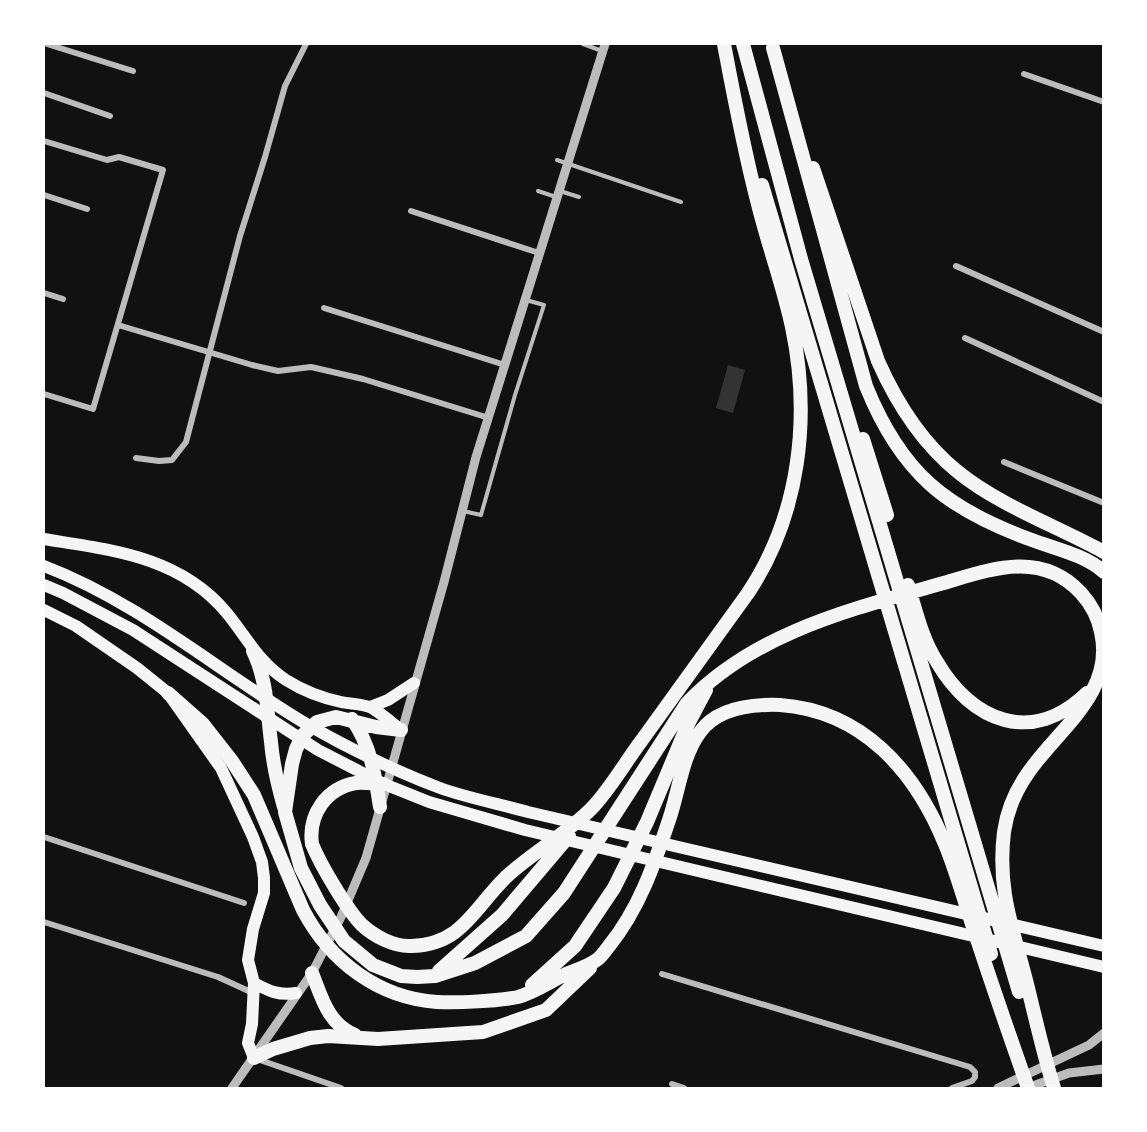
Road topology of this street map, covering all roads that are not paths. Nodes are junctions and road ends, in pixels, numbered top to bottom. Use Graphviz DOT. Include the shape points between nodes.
graph roads {
  1 [pos="47,44"];
  2 [pos="306,44"];
  3 [pos="583,44"];
  4 [pos="725,44"];
  5 [pos="743,44"];
  6 [pos="772,46"];
  7 [pos="604,47"];
  8 [pos="133,71"];
  9 [pos="1024,74"];
  10 [pos="44,93"];
  11 [pos="1104,102"];
  12 [pos="110,116"];
  13 [pos="44,141"];
  14 [pos="557,160"];
  15 [pos="567,164"];
  16 [pos="538,191"];
  17 [pos="558,194"];
  18 [pos="44,195"];
  19 [pos="579,197"];
  20 [pos="681,202"];
  21 [pos="87,209"];
  22 [pos="411,211"];
  23 [pos="539,253"];
  24 [pos="801,259"];
  25 [pos="957,266"];
  26 [pos="44,293"];
  27 [pos="63,299"];
  28 [pos="526,300"];
  29 [pos="324,308"];
  30 [pos="118,325"];
  31 [pos="1104,332"];
  32 [pos="964,338"];
  33 [pos="210,351"];
  34 [pos="505,365"];
  35 [pos="44,394"];
  36 [pos="1104,402"];
  37 [pos="489,418"];
  38 [pos="136,458"];
  39 [pos="1004,462"];
  40 [pos="1104,502"];
  41 [pos="463,511"];
  42 [pos="44,539"];
  43 [pos="1104,554"];
  44 [pos="1085,559"];
  45 [pos="44,566"];
  46 [pos="1104,572"];
  47 [pos="44,585"];
  48 [pos="44,610"];
  49 [pos="253,651"];
  50 [pos="1097,679"];
  51 [pos="712,681"];
  52 [pos="414,683"];
  53 [pos="168,693"];
  54 [pos="370,707"];
  55 [pos="352,719"];
  56 [pos="401,730"];
  57 [pos="384,784"];
  58 [pos="380,807"];
  59 [pos="591,809"];
  60 [pos="285,812"];
  61 [pos="44,837"];
  62 [pos="244,903"];
  63 [pos="44,922"];
  64 [pos="1104,946"];
  65 [pos="598,959"];
  66 [pos="1104,967"];
  67 [pos="312,973"];
  68 [pos="662,974"];
  69 [pos="435,975"];
  70 [pos="254,988"];
  71 [pos="296,993"];
  72 [pos="520,996"];
  73 [pos="1104,1033"];
  74 [pos="364,1039"];
  75 [pos="1040,1050"];
  76 [pos="1019,1054"];
  77 [pos="254,1058"];
  78 [pos="1100,1069"];
  79 [pos="672,1084"];
  80 [pos="232,1089"];
  81 [pos="341,1089"];
  82 [pos="684,1089"];
  83 [pos="952,1089"];
  84 [pos="998,1089"];
  85 [pos="1029,1089"];
  86 [pos="1048,1089"];
  87 [pos="1054,1089"];
  1 -- 8 [label="street"];
  2 -- 33 [label="street" via="285,86"];
  3 -- 7 [label="lane"];
  4 -- 59 [label="highway" via="758,203 794,338 800,417 790,506 762,573"];
  4 -- 76 [label="highway" via="767,201"];
  5 -- 24 [label="highway"];
  6 -- 43 [label="highway" via="868,332 902,410 952,467 979,486"];
  6 -- 44 [label="highway" via="866,386 890,437 907,462 956,505 996,527"];
  7 -- 15 [label="street"];
  9 -- 11 [label="street"];
  10 -- 12 [label="street"];
  13 -- 30 [label="street" via="108,160 119,157 163,170"];
  14 -- 15 [label="lane"];
  15 -- 17 [label="street"];
  15 -- 20 [label="lane"];
  16 -- 17 [label="lane"];
  17 -- 19 [label="lane"];
  17 -- 23 [label="street"];
  18 -- 21 [label="street"];
  22 -- 23 [label="street"];
  23 -- 28 [label="street"];
  24 -- 50 [label="highway" via="871,462 921,629 945,676 979,710 1001,720 1026,723 1066,710"];
  24 -- 75 [label="highway"];
  25 -- 31 [label="street"];
  26 -- 27 [label="street"];
  28 -- 34 [label="street"];
  28 -- 41 [label="lane" via="544,305 482,516"];
  29 -- 34 [label="street"];
  30 -- 33 [label="street"];
  30 -- 35 [label="street" via="93,409"];
  32 -- 36 [label="street"];
  33 -- 37 [label="street" via="278,371 311,367 363,379"];
  33 -- 38 [label="street" via="186,442 172,460"];
  34 -- 37 [label="street"];
  37 -- 41 [label="street"];
  39 -- 40 [label="street"];
  41 -- 52 [label="street"];
  42 -- 49 [label="highway" via="134,555 165,566 191,581 225,611"];
  43 -- 44 [label="highway"];
  44 -- 46 [label="highway"];
  45 -- 64 [label="highway" via="142,615 308,725 441,788 528,812"];
  47 -- 57 [label="highway" via="133,630 318,750"];
  48 -- 53 [label="highway" via="76,626"];
  49 -- 54 [label="highway" via="278,674 310,692"];
  49 -- 60 [label="highway" via="266,688 274,766"];
  50 -- 51 [label="highway" via="1103,640 1086,598 1062,577 1016,566 806,625 770,642"];
  50 -- 75 [label="highway" via="1083,708 1026,775 1005,828 1003,893"];
  51 -- 69 [label="highway" via="677,717 564,893 526,936 475,963"];
  51 -- 72 [label="highway" via="614,888 575,946"];
  52 -- 54 [label="highway"];
  52 -- 56 [label="street"];
  53 -- 70 [label="highway" via="221,768 262,862 264,893 248,960"];
  53 -- 72 [label="highway" via="203,724 254,795 311,926 335,956 365,979 406,997 452,1003"];
  54 -- 56 [label="highway"];
  55 -- 56 [label="highway"];
  55 -- 58 [label="highway" via="365,740"];
  55 -- 60 [label="highway" via="336,717 317,722 303,735 292,764"];
  56 -- 58 [label="street"];
  57 -- 59 [label="highway" via="346,785 329,795 318,808 310,833 317,855 362,925 392,943 409,946 445,940 520,864"];
  57 -- 66 [label="highway" via="429,802 525,830"];
  58 -- 67 [label="street" via="366,858"];
  59 -- 69 [label="highway" via="502,915"];
  60 -- 69 [label="highway" via="302,868 344,941 373,965 401,976"];
  61 -- 62 [label="street"];
  63 -- 70 [label="street"];
  65 -- 72 [label="highway"];
  65 -- 74 [label="highway" via="546,1010 483,1032"];
  65 -- 76 [label="highway" via="644,892 686,762 701,731 710,721 734,709 795,706 852,725 884,749 905,775 933,819 953,864"];
  67 -- 71 [label="street"];
  67 -- 74 [label="highway" via="330,1017 343,1030"];
  68 -- 83 [label="street" via="970,1067 975,1072 972,1081"];
  70 -- 71 [label="highway" via="285,995"];
  70 -- 77 [label="highway" via="248,1042"];
  71 -- 77 [label="street"];
  73 -- 84 [label="street" via="1089,1045"];
  74 -- 77 [label="highway" via="310,1038"];
  75 -- 86 [label="highway"];
  75 -- 87 [label="highway"];
  76 -- 85 [label="highway"];
  77 -- 80 [label="street"];
  77 -- 81 [label="street"];
  78 -- 85 [label="street" via="1069,1073"];
  79 -- 82 [label="street"];
}
